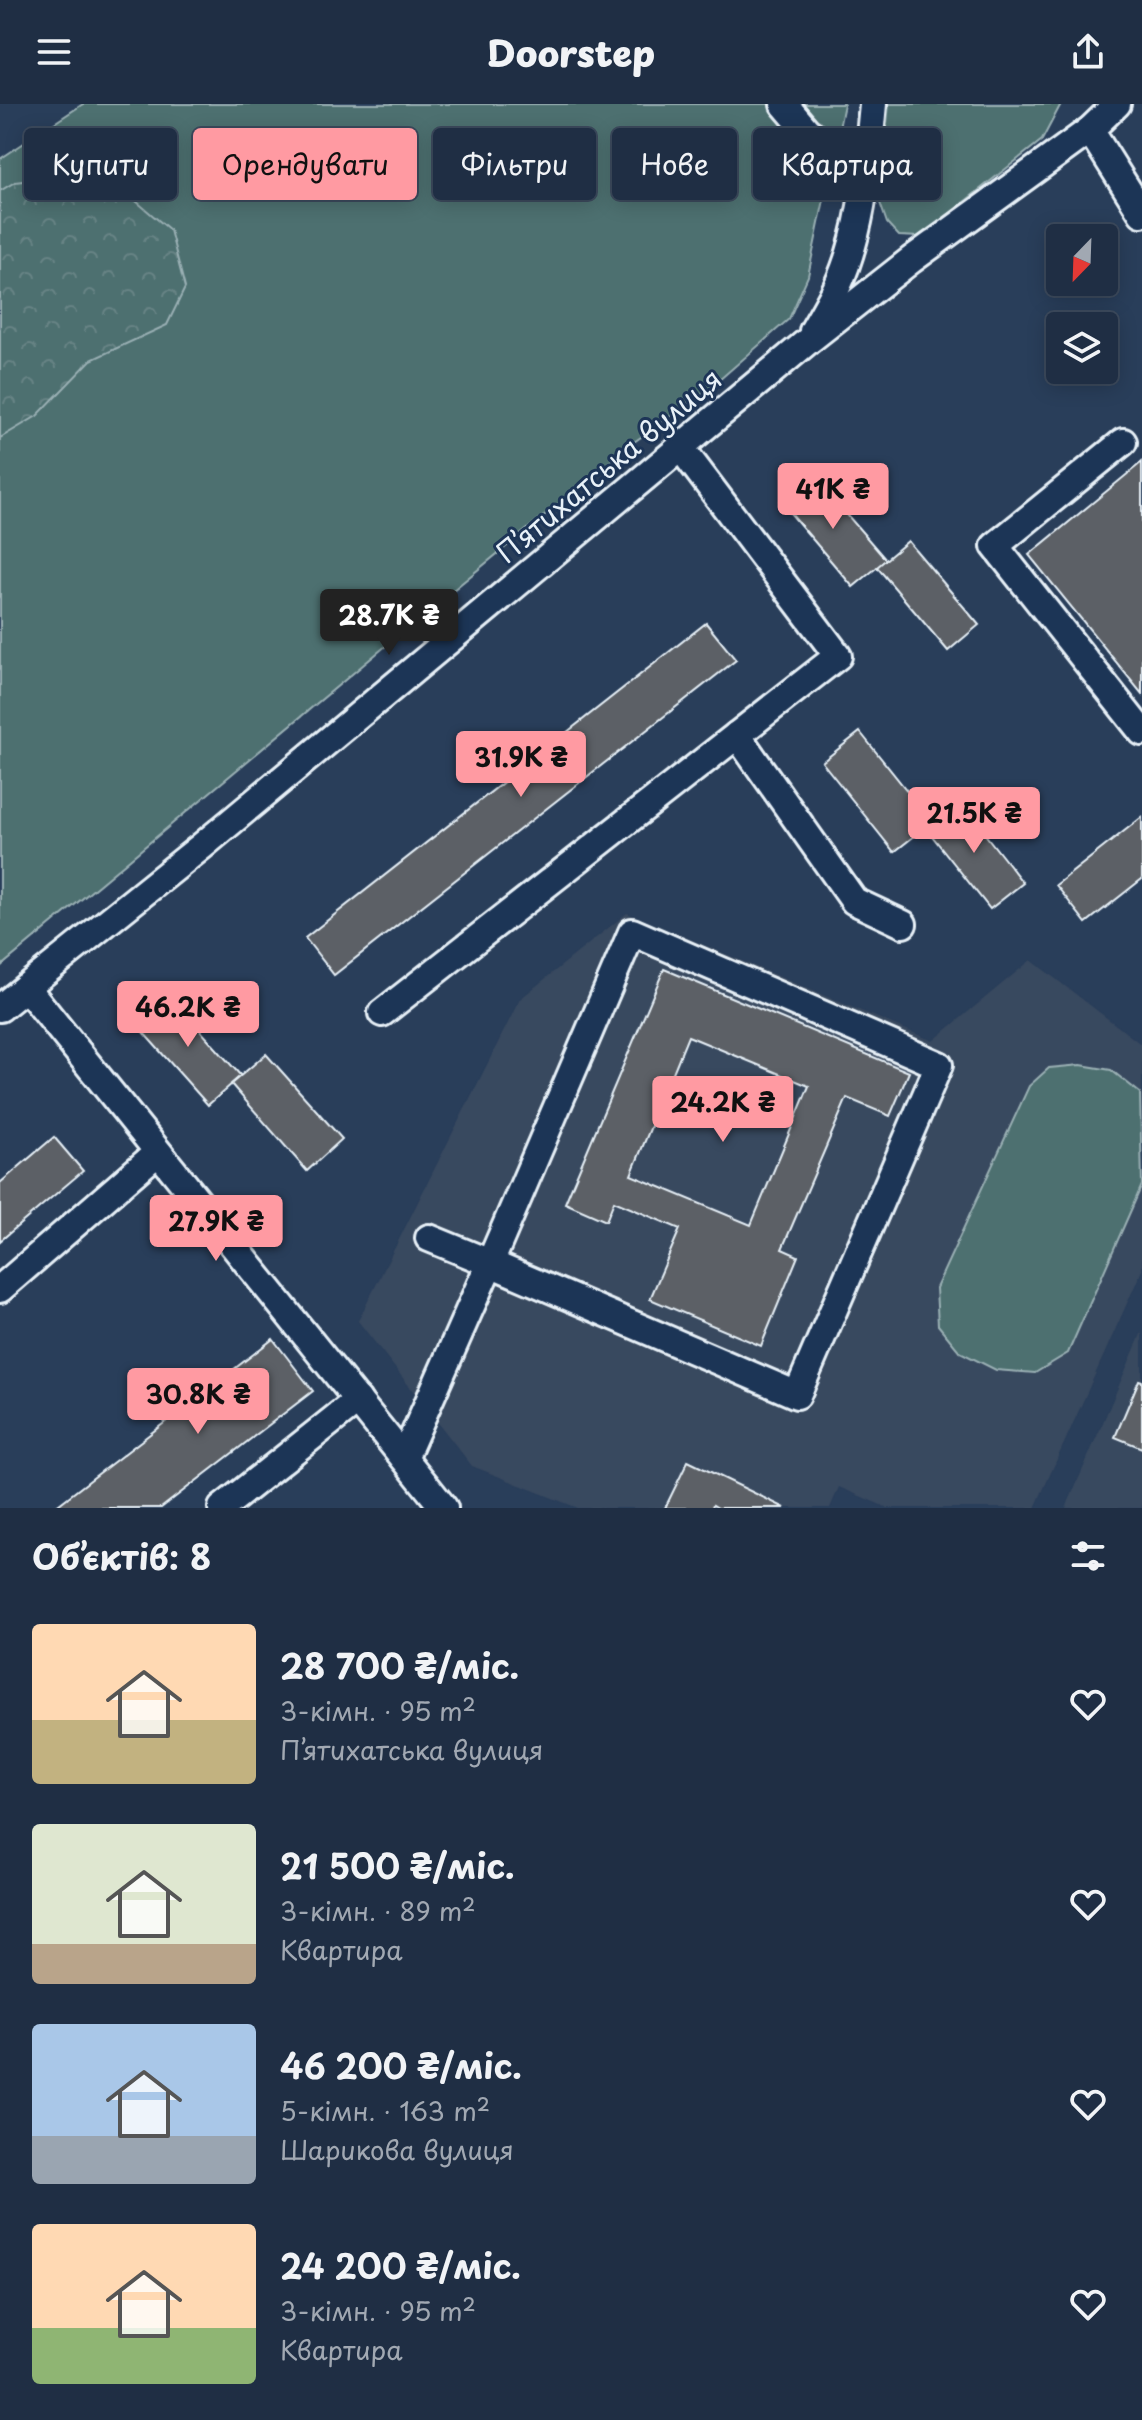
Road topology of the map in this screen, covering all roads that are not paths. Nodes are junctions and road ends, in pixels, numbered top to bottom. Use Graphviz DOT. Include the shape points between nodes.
graph roads {
  1 [pos="784,104"];
  2 [pos="873,104"];
  3 [pos="1117,104"];
  4 [pos="804,128"];
  5 [pos="871,128"];
  6 [pos="1090,130"];
  7 [pos="861,200"];
  8 [pos="1142,213"];
  9 [pos="808,341"];
  10 [pos="1123,442"];
  11 [pos="681,448"];
  12 [pos="1142,732"];
  13 [pos="737,735"];
  14 [pos="903,924"];
  15 [pos="26,987"];
  16 [pos="0,1008"];
  17 [pos="382,1013"];
  18 [pos="158,1152"];
  19 [pos="429,1238"];
  20 [pos="490,1263"];
  21 [pos="0,1289"];
  22 [pos="358,1400"];
  23 [pos="404,1458"];
  24 [pos="222,1508"];
  25 [pos="444,1508"];
  1 -- 4 [label="street"];
  2 -- 5 [label="street"];
  3 -- 6 [label="street, П’ятихатська вулиця"];
  6 -- 8 [label="street"];
  6 -- 9 [label="street, П’ятихатська вулиця"];
  7 -- 9 [label="street" via="838,285"];
  9 -- 11 [label="street, П’ятихатська вулиця"];
  10 -- 12 [label="street" via="995,546"];
  11 -- 13 [label="street" via="838,656"];
  11 -- 15 [label="street, П’ятихатська вулиця"];
  13 -- 14 [label="street" via="854,901"];
  13 -- 17 [label="street"];
  15 -- 16 [label="street, П’ятихатська вулиця"];
  15 -- 18 [label="street"];
  18 -- 21 [label="street"];
  18 -- 22 [label="street"];
  19 -- 20 [label="street"];
  20 -- 20 [label="street" via="797,1395 939,1065 632,932"];
  20 -- 23 [label="street"];
  22 -- 23 [label="street"];
  22 -- 24 [label="street"];
  23 -- 25 [label="street"];
}
